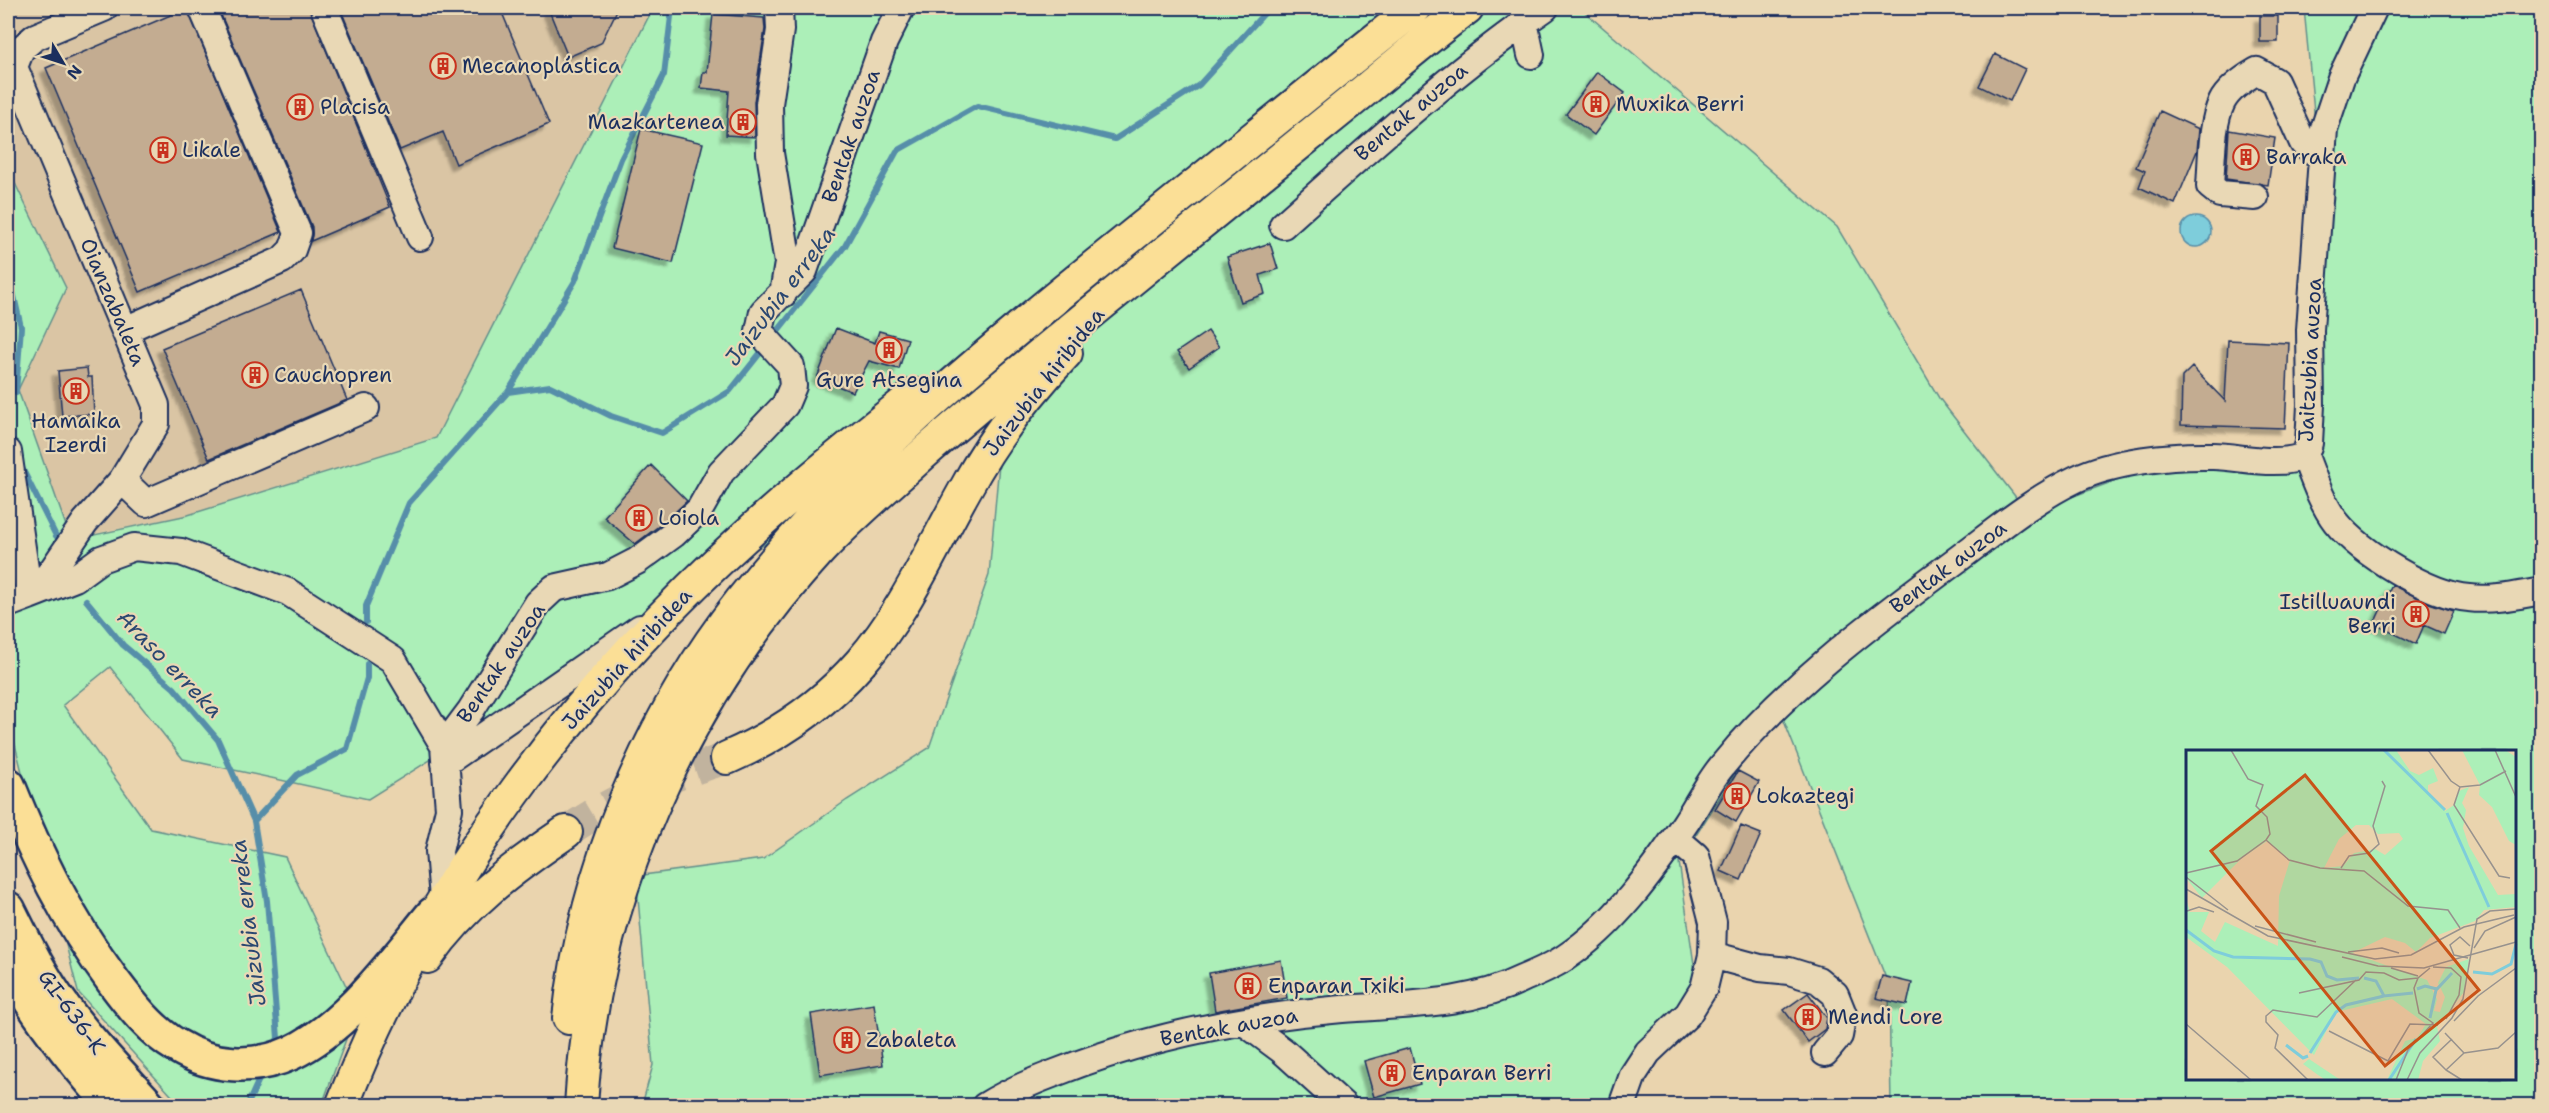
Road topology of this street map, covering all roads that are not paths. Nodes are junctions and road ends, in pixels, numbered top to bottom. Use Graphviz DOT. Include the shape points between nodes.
graph roads {
  1 [pos="104,8"];
  2 [pos="202,8"];
  3 [pos="324,8"];
  4 [pos="779,8"];
  5 [pos="901,8"];
  6 [pos="1415,8"];
  7 [pos="1467,8"];
  8 [pos="1545,8"];
  9 [pos="2374,8"];
  10 [pos="1524,22"];
  11 [pos="1531,55"];
  12 [pos="2323,159"];
  13 [pos="2255,197"];
  14 [pos="1283,225"];
  15 [pos="420,237"];
  16 [pos="783,294"];
  17 [pos="1110,298"];
  18 [pos="1031,318"];
  19 [pos="124,330"];
  20 [pos="366,408"];
  21 [pos="8,452"];
  22 [pos="2304,456"];
  23 [pos="122,480"];
  24 [pos="2541,591"];
  25 [pos="18,600"];
  26 [pos="675,603"];
  27 [pos="445,754"];
  28 [pos="727,758"];
  29 [pos="8,786"];
  30 [pos="566,832"];
  31 [pos="1675,838"];
  32 [pos="439,906"];
  33 [pos="8,909"];
  34 [pos="1712,955"];
  35 [pos="8,963"];
  36 [pos="1244,1022"];
  37 [pos="1825,1053"];
  38 [pos="114,1106"];
  39 [pos="149,1106"];
  40 [pos="344,1106"];
  41 [pos="564,1106"];
  42 [pos="581,1106"];
  43 [pos="985,1106"];
  44 [pos="1344,1106"];
  45 [pos="1622,1106"];
  1 -- 19 [label="street, Oianzabaleta" via="35,37 21,49 14,67"];
  2 -- 19 [label="street" via="298,232 296,242 282,260"];
  3 -- 15 [label="street"];
  4 -- 16 [label="street" via="780,30 769,104 770,153 788,263"];
  5 -- 16 [label="street, Bentak auzoa" via="884,42 804,272"];
  6 -- 18 [label="main road"];
  7 -- 17 [label="main road"];
  8 -- 10 [label="street, Bentak auzoa"];
  9 -- 12 [label="street, Jaitzubia auzoa" via="2334,98 2324,129"];
  10 -- 11 [label="street"];
  10 -- 14 [label="street, Bentak auzoa" via="1397,123"];
  12 -- 13 [label="street" via="2303,143 2275,81 2257,71 2222,102 2214,133 2210,186 2220,194"];
  12 -- 22 [label="street, Jaitzubia auzoa" via="2310,330 2309,443"];
  16 -- 27 [label="street, Bentak auzoa" via="763,312 759,331 791,366 793,386 785,405 721,472 700,509 674,534 608,576 554,588 537,603"];
  17 -- 28 [label="main road, Jaizubia hiribidea" via="1086,333 1035,386 1007,423 967,486 889,627 860,664 795,722 762,743"];
  17 -- 42 [label="main road" via="1004,383 857,514 791,583 733,660 683,742 626,874 593,1001"];
  18 -- 26 [label="main road, Jaizubia hiribidea" via="995,331 836,457 752,529"];
  18 -- 41 [label="main road" via="921,414 804,527 739,603 683,685 622,809 602,865 570,1009"];
  19 -- 23 [label="street, Oianzabaleta" via="156,405 156,424"];
  20 -- 23 [label="street" via="146,503"];
  21 -- 25 [label="street"];
  22 -- 24 [label="street, Jaitzubia auzoa" via="2335,520 2359,547 2396,571 2467,598 2502,598"];
  22 -- 31 [label="street, Bentak auzoa" via="2270,462 2213,456 2115,466 2077,478 2031,505 1797,684 1720,768"];
  23 -- 25 [label="street, Oianzabaleta" via="51,572"];
  25 -- 27 [label="street, Bentak auzoa" via="75,578 101,559 134,547 182,552 288,592 393,660"];
  26 -- 27 [label="street"];
  26 -- 32 [label="main road, Jaizubia hiribidea" via="561,732 478,844"];
  27 -- 32 [label="street" via="449,809 439,851"];
  29 -- 32 [label="highway" via="33,848 82,937 128,1001 149,1023 176,1046 202,1058 232,1065 261,1063 318,1037 374,984"];
  30 -- 40 [label="main road, Jaizubia hiribidea" via="496,882 452,925 416,974"];
  31 -- 34 [label="street" via="1696,856 1713,922"];
  31 -- 36 [label="street, Bentak auzoa" via="1603,926 1566,957 1519,981 1466,999 1339,1009"];
  32 -- 40 [label="main road, Jaizubia hiribidea" via="390,995"];
  33 -- 39 [label="highway, GI-636-K" via="61,1003"];
  34 -- 37 [label="street" via="1818,980 1835,994 1843,1014 1839,1036"];
  34 -- 45 [label="street" via="1704,988 1688,1014 1643,1060"];
  35 -- 38 [label="highway, GI-636-K" via="43,1020"];
  36 -- 43 [label="street, Bentak auzoa" via="1160,1038 1090,1059 1008,1091"];
  36 -- 44 [label="street"];
}
